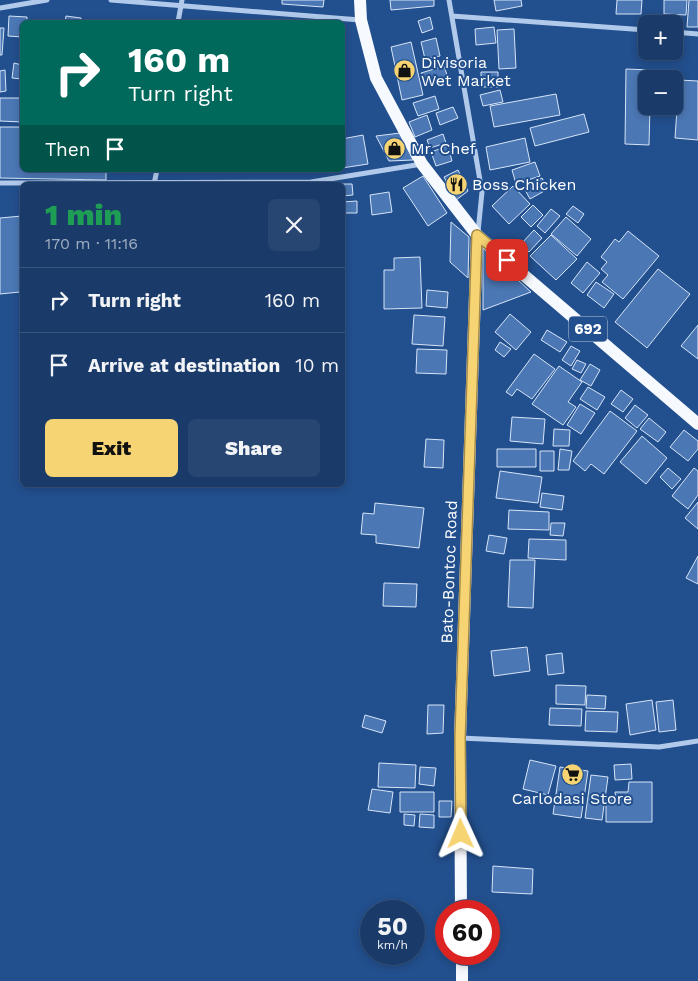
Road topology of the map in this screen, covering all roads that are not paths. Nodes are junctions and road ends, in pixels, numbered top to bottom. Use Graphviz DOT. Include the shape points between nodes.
graph roads {
  1 [pos="46,0"];
  2 [pos="111,0"];
  3 [pos="360,0"];
  4 [pos="449,0"];
  5 [pos="181,3"];
  6 [pos="0,8"];
  7 [pos="452,16"];
  8 [pos="178,20"];
  9 [pos="360,20"];
  10 [pos="638,29"];
  11 [pos="683,33"];
  12 [pos="698,34"];
  13 [pos="422,164"];
  14 [pos="311,182"];
  15 [pos="0,183"];
  16 [pos="20,183"];
  17 [pos="477,235"];
  18 [pos="698,424"];
  19 [pos="460,738"];
  20 [pos="698,741"];
  21 [pos="461,900"];
  22 [pos="462,965"];
  23 [pos="462,981"];
  1 -- 6 [label="street"];
  2 -- 5 [label="street"];
  3 -- 9 [label="main road, 692"];
  4 -- 7 [label="street"];
  5 -- 8 [label="street"];
  5 -- 9 [label="street"];
  7 -- 10 [label="street"];
  7 -- 17 [label="street" via="482,192"];
  9 -- 13 [label="main road, 692" via="376,78"];
  11 -- 12 [label="street"];
  13 -- 14 [label="street"];
  13 -- 17 [label="main road, 692"];
  15 -- 16 [label="street"];
  17 -- 18 [label="main road, 692"];
  17 -- 19 [label="main road, Bato-Bontoc Road"];
  19 -- 20 [label="street" via="659,747"];
  19 -- 21 [label="main road, Bato-Bontoc Road"];
  22 -- 23 [label="main road"];
}
